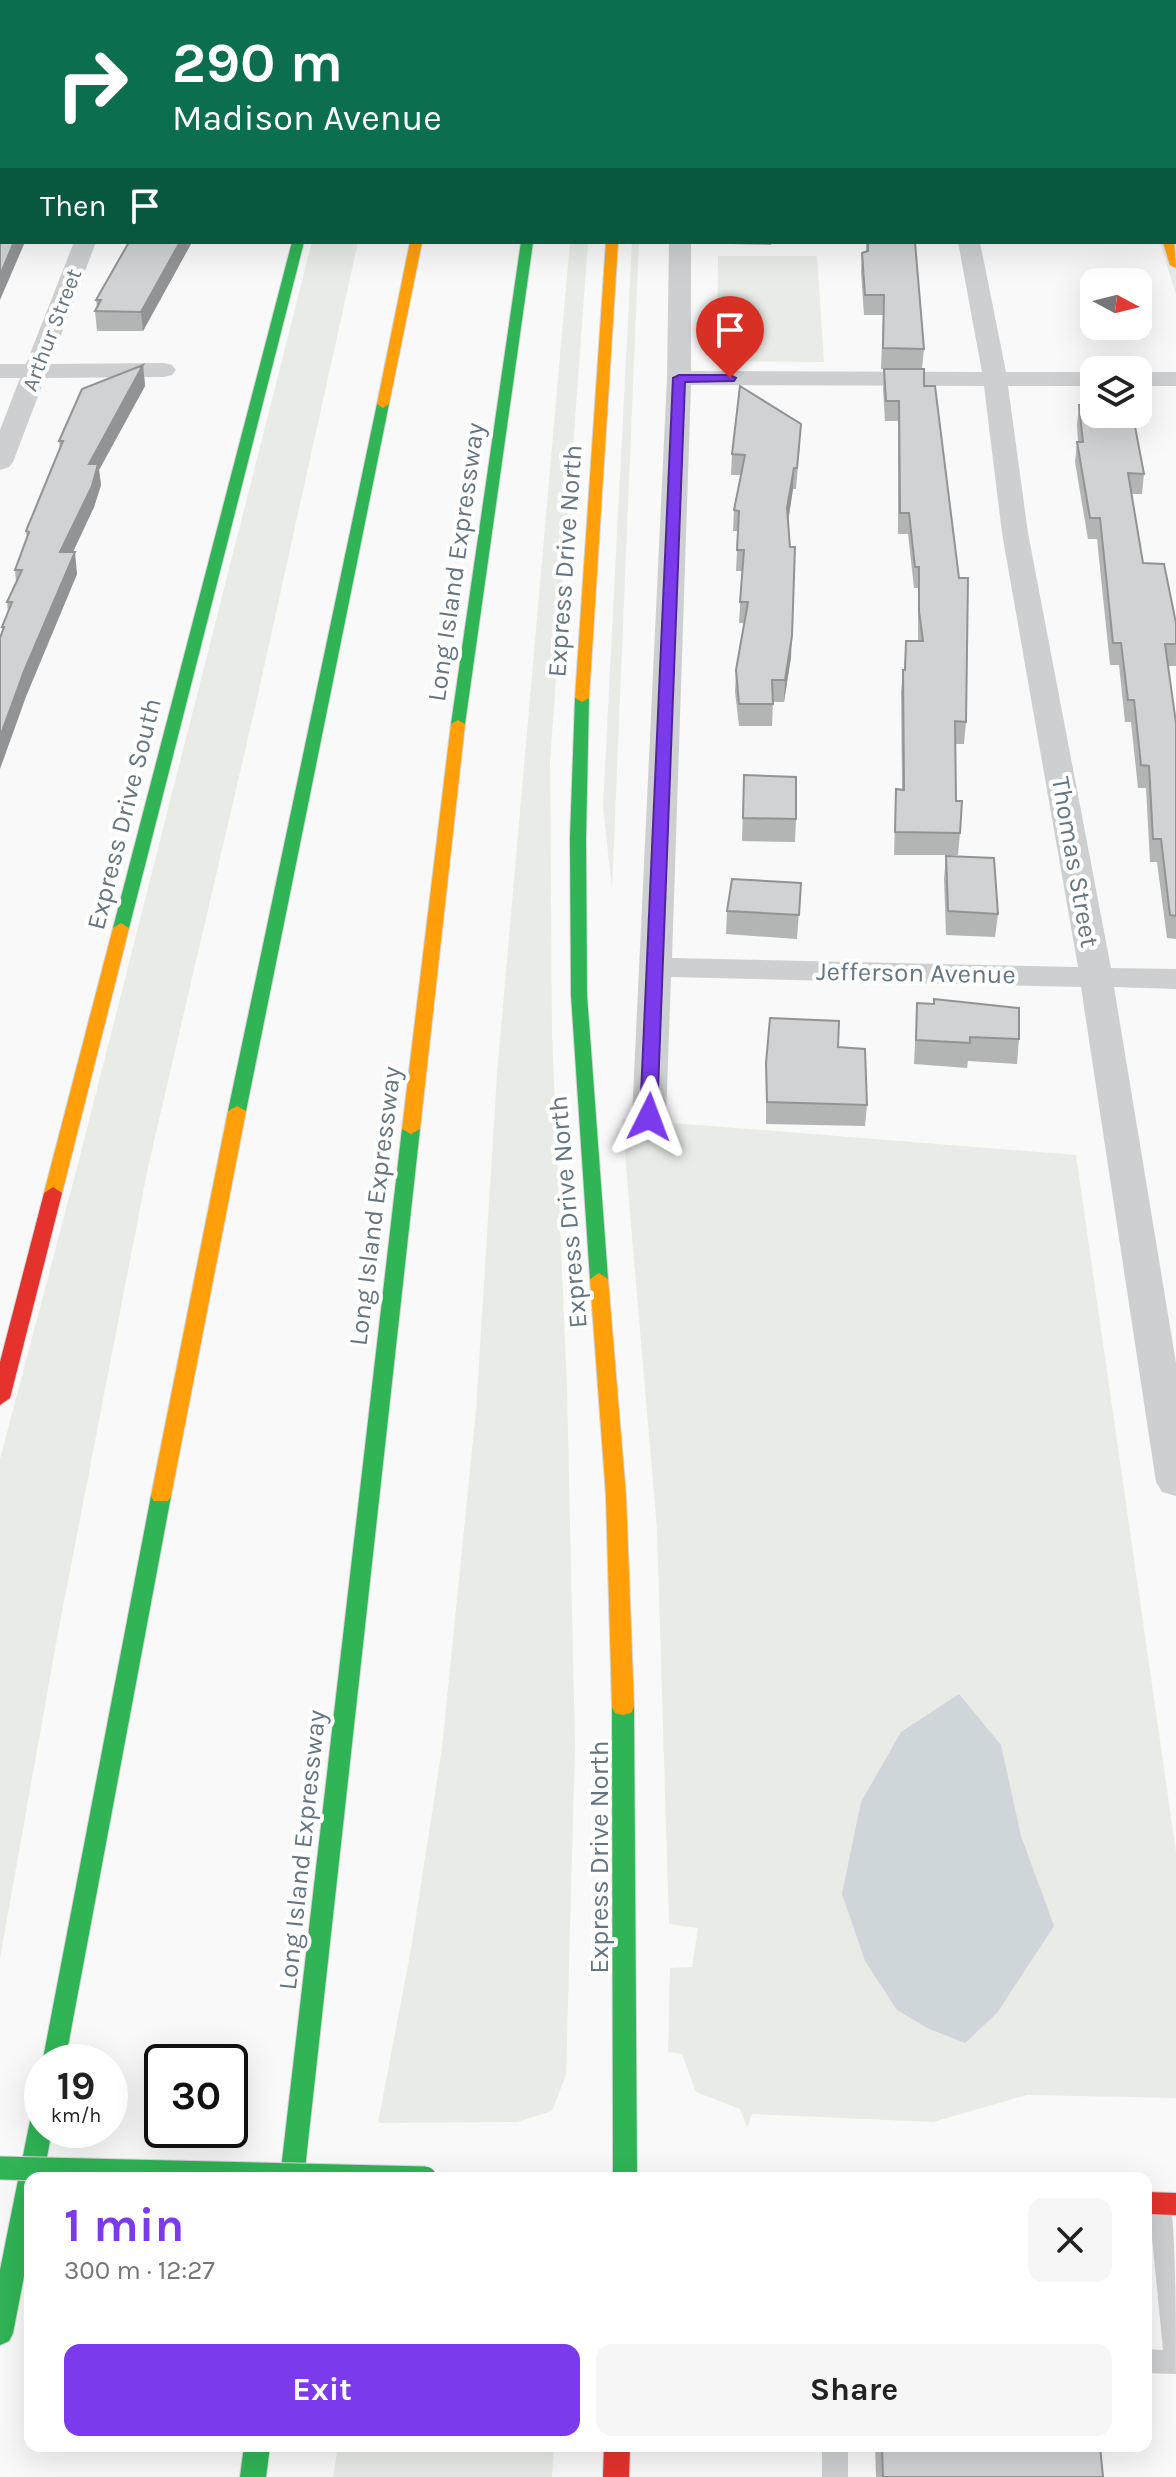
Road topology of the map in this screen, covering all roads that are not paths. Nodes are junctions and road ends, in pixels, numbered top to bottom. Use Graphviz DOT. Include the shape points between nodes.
graph roads {
  1 [pos="84,244"];
  2 [pos="297,244"];
  3 [pos="416,244"];
  4 [pos="527,244"];
  5 [pos="612,244"];
  6 [pos="680,244"];
  7 [pos="969,244"];
  8 [pos="164,370"];
  9 [pos="0,371"];
  10 [pos="37,372"];
  11 [pos="679,378"];
  12 [pos="995,379"];
  13 [pos="1080,379"];
  14 [pos="1152,379"];
  15 [pos="1176,379"];
  16 [pos="0,462"];
  17 [pos="657,967"];
  18 [pos="1096,976"];
  19 [pos="1176,979"];
  20 [pos="649,1117"];
  21 [pos="0,1398"];
  22 [pos="1176,1482"];
  23 [pos="56,2044"];
  24 [pos="37,2148"];
  25 [pos="0,2168"];
  26 [pos="32,2172"];
  27 [pos="170,2172"];
  28 [pos="293,2172"];
  29 [pos="625,2172"];
  30 [pos="1161,2204"];
  31 [pos="24,2211"];
  32 [pos="0,2333"];
  33 [pos="1176,2354"];
  34 [pos="1152,2361"];
  35 [pos="1176,2362"];
  36 [pos="256,2452"];
  37 [pos="617,2452"];
  38 [pos="835,2452"];
  39 [pos="253,2477"];
  40 [pos="616,2477"];
  41 [pos="835,2477"];
  1 -- 10 [label="street, Arthur Street"];
  2 -- 21 [label="main road, Express Drive South"];
  3 -- 23 [label="main road" via="209,1241"];
  4 -- 28 [label="main road, Long Island Expressway" via="451,776"];
  5 -- 29 [label="main road, Express Drive North" via="584,657 577,926 583,1089 609,1387 622,1646"];
  6 -- 11 [label="street"];
  7 -- 12 [label="street, Thomas Street"];
  8 -- 10 [label="street"];
  9 -- 10 [label="street"];
  10 -- 16 [label="street, Arthur Street"];
  11 -- 12 [label="street"];
  11 -- 17 [label="street"];
  12 -- 13 [label="street"];
  12 -- 18 [label="street, Thomas Street" via="1015,533"];
  14 -- 15 [label="street"];
  17 -- 18 [label="street, Jefferson Avenue"];
  17 -- 20 [label="street"];
  18 -- 19 [label="street, Jefferson Avenue"];
  18 -- 22 [label="street, Thomas Street"];
  24 -- 26 [label="main road"];
  25 -- 27 [label="main road, bridge"];
  30 -- 33 [label="lane"];
  31 -- 32 [label="main road"];
  34 -- 35 [label="lane"];
  36 -- 39 [label="main road"];
  37 -- 40 [label="main road"];
  38 -- 41 [label="lane"];
}
